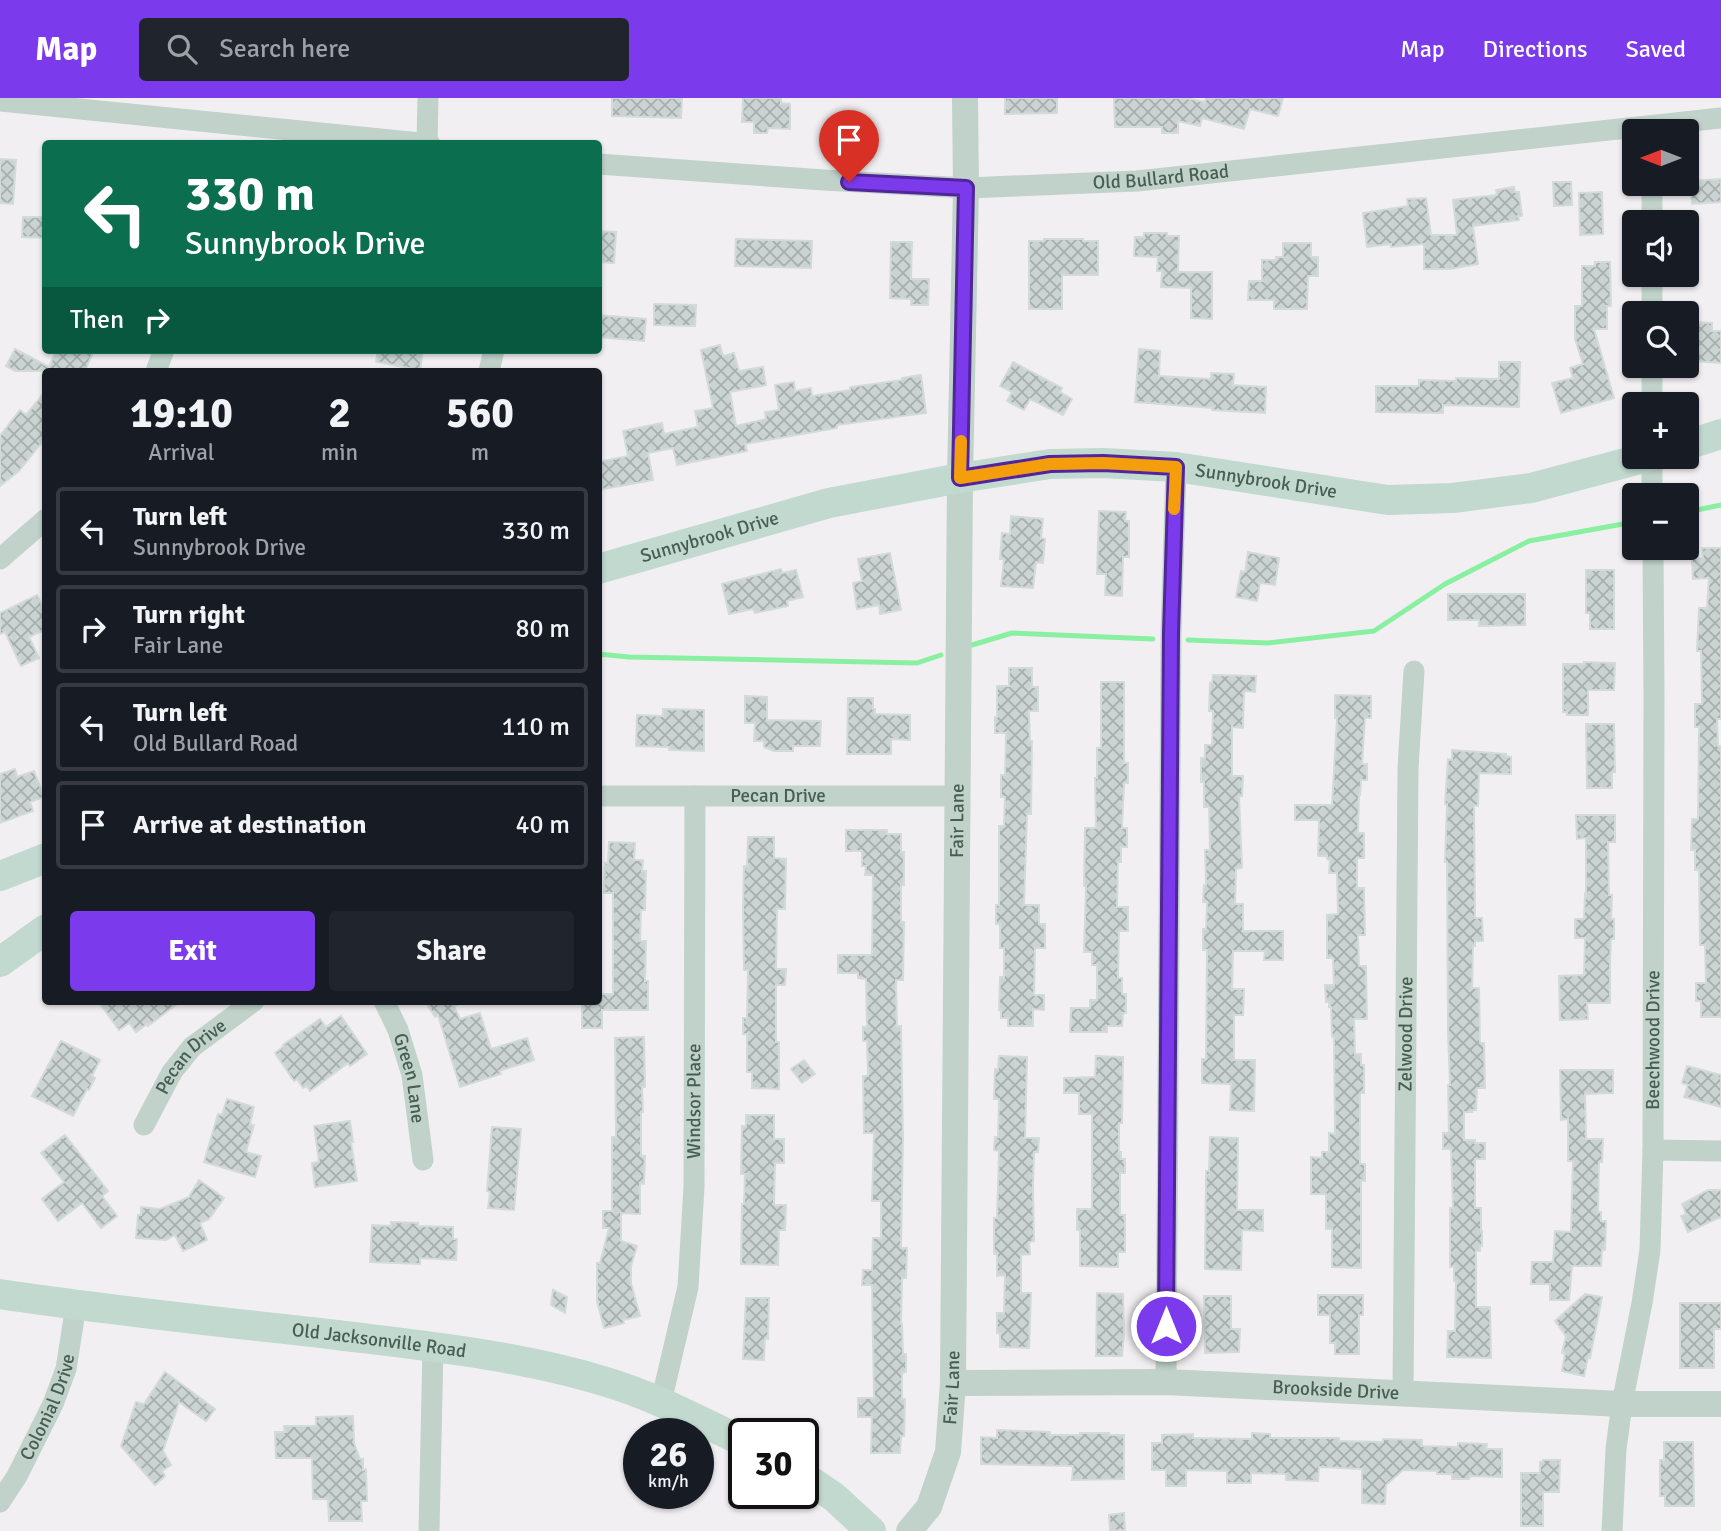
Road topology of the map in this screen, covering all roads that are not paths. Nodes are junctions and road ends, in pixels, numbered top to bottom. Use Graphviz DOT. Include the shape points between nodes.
graph roads {
  1 [pos="428,98"];
  2 [pos="965,98"];
  3 [pos="0,101"];
  4 [pos="1721,118"];
  5 [pos="1699,121"];
  6 [pos="1622,131"];
  7 [pos="224,134"];
  8 [pos="360,140"];
  9 [pos="428,140"];
  10 [pos="602,164"];
  11 [pos="966,188"];
  12 [pos="1721,434"];
  13 [pos="1699,441"];
  14 [pos="1622,464"];
  15 [pos="1176,467"];
  16 [pos="960,478"];
  17 [pos="41,533"];
  18 [pos="0,559"];
  19 [pos="1653,560"];
  20 [pos="602,568"];
  21 [pos="1414,671"];
  22 [pos="602,796"];
  23 [pos="695,796"];
  24 [pos="957,796"];
  25 [pos="42,860"];
  26 [pos="0,876"];
  27 [pos="42,932"];
  28 [pos="0,962"];
  29 [pos="249,1005"];
  30 [pos="386,1005"];
  31 [pos="144,1125"];
  32 [pos="1653,1150"];
  33 [pos="1721,1151"];
  34 [pos="423,1160"];
  35 [pos="0,1294"];
  36 [pos="76,1305"];
  37 [pos="433,1347"];
  38 [pos="1166,1382"];
  39 [pos="953,1383"];
  40 [pos="1403,1394"];
  41 [pos="661,1402"];
  42 [pos="1622,1404"];
  43 [pos="1721,1404"];
  44 [pos="728,1434"];
  45 [pos="819,1487"];
  46 [pos="0,1502"];
  47 [pos="429,1531"];
  48 [pos="871,1531"];
  49 [pos="909,1531"];
  50 [pos="1612,1531"];
  1 -- 9 [label="street"];
  2 -- 11 [label="street, Fair Lane"];
  3 -- 7 [label="street"];
  4 -- 5 [label="street, Old Bullard Road"];
  6 -- 11 [label="street, Old Bullard Road" via="1137,181"];
  7 -- 8 [label="street"];
  10 -- 11 [label="street, Old Bullard Road"];
  11 -- 16 [label="street, Fair Lane"];
  12 -- 13 [label="main road"];
  14 -- 15 [label="main road, Sunnybrook Drive" via="1531,488 1388,500"];
  15 -- 16 [label="main road, Sunnybrook Drive" via="1050,464"];
  15 -- 38 [label="street"];
  16 -- 20 [label="main road, Sunnybrook Drive" via="829,503"];
  16 -- 24 [label="street, Fair Lane"];
  17 -- 18 [label="street"];
  19 -- 32 [label="street, Beechwood Drive"];
  21 -- 40 [label="street, Zelwood Drive" via="1408,768"];
  22 -- 23 [label="street, Pecan Drive"];
  23 -- 24 [label="street, Pecan Drive"];
  23 -- 41 [label="street, Windsor Place" via="694,1187 688,1287"];
  24 -- 39 [label="street, Fair Lane"];
  25 -- 26 [label="main road"];
  27 -- 28 [label="main road"];
  29 -- 31 [label="street, Pecan Drive" via="192,1047 172,1072"];
  30 -- 34 [label="street, Green Lane" via="412,1075"];
  32 -- 33 [label="street"];
  32 -- 42 [label="street, Beechwood Drive" via="1650,1250"];
  35 -- 36 [label="main road, Old Jacksonville Road"];
  36 -- 37 [label="main road, Old Jacksonville Road"];
  36 -- 46 [label="street, Colonial Drive" via="66,1369 53,1404"];
  37 -- 41 [label="main road, Old Jacksonville Road" via="604,1381"];
  37 -- 47 [label="street"];
  38 -- 39 [label="street, Brookside Drive"];
  38 -- 40 [label="street, Brookside Drive"];
  39 -- 49 [label="street, Fair Lane" via="948,1452 929,1507"];
  40 -- 42 [label="street, Brookside Drive"];
  41 -- 44 [label="main road, Old Jacksonville Road"];
  42 -- 43 [label="street, Brookside Drive"];
  42 -- 50 [label="street, Beechwood Drive"];
  45 -- 48 [label="main road"];
}
